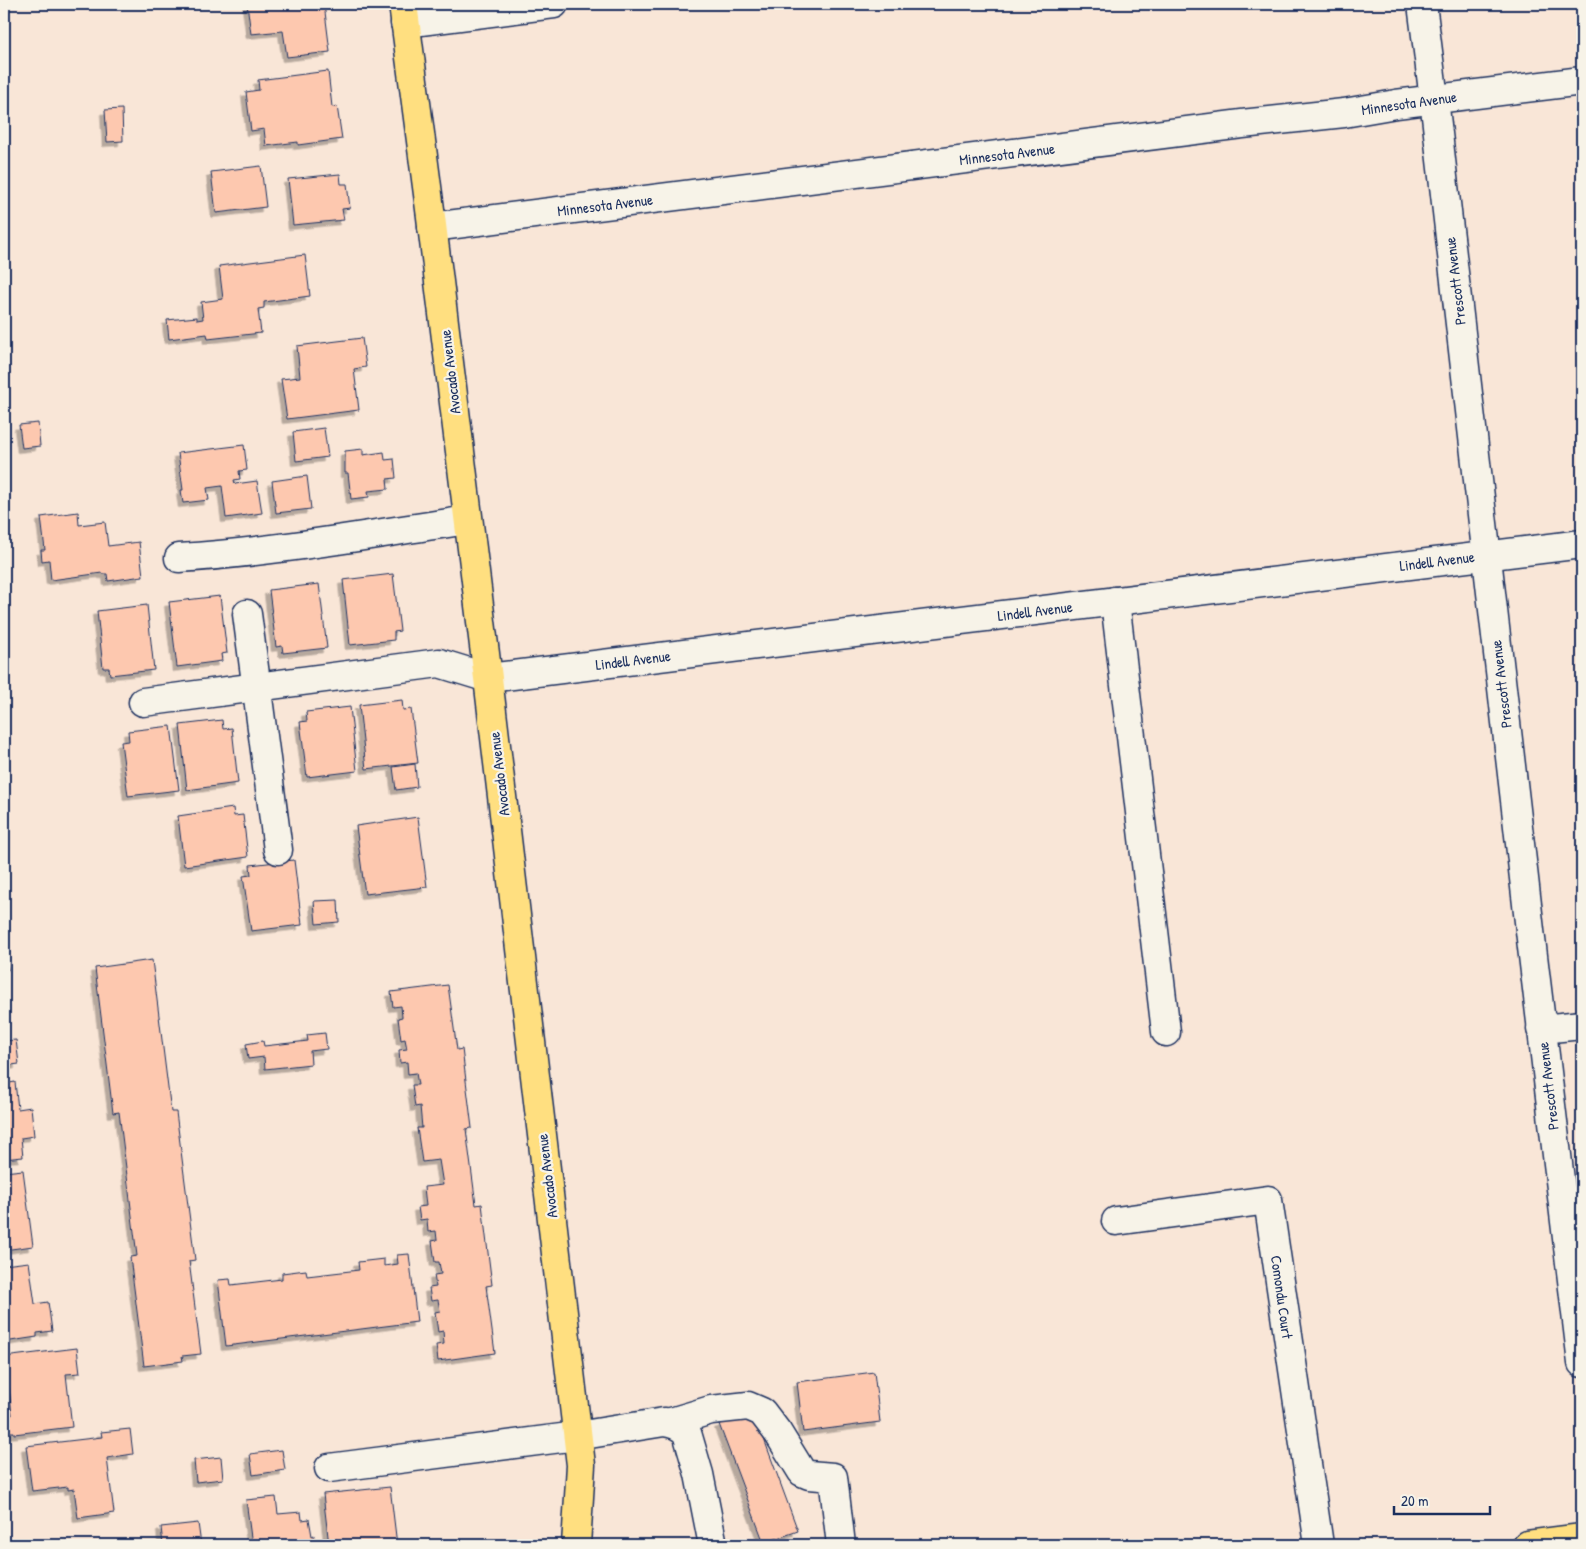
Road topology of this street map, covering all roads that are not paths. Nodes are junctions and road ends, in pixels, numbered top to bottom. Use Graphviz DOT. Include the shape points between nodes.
graph roads {
  1 [pos="554,4"];
  2 [pos="1422,4"];
  3 [pos="404,13"];
  4 [pos="1582,81"];
  5 [pos="1434,99"];
  6 [pos="432,227"];
  7 [pos="468,520"];
  8 [pos="1582,544"];
  9 [pos="1487,555"];
  10 [pos="179,558"];
  11 [pos="1115,601"];
  12 [pos="247,614"];
  13 [pos="488,678"];
  14 [pos="256,687"];
  15 [pos="144,702"];
  16 [pos="278,850"];
  17 [pos="1582,1024"];
  18 [pos="1541,1029"];
  19 [pos="1166,1032"];
  20 [pos="1116,1221"];
  21 [pos="1582,1363"];
  22 [pos="671,1422"];
  23 [pos="577,1436"];
  24 [pos="329,1468"];
  25 [pos="1582,1538"];
  26 [pos="576,1545"];
  27 [pos="713,1545"];
  28 [pos="841,1545"];
  29 [pos="1319,1545"];
  30 [pos="1527,1545"];
  1 -- 3 [label="street"];
  2 -- 5 [label="street, Prescott Avenue"];
  3 -- 6 [label="main road, Avocado Avenue"];
  4 -- 5 [label="street, Minnesota Avenue"];
  5 -- 6 [label="street, Minnesota Avenue"];
  5 -- 9 [label="street, Prescott Avenue"];
  6 -- 7 [label="main road, Avocado Avenue"];
  7 -- 10 [label="street" via="316,543"];
  7 -- 13 [label="main road, Avocado Avenue"];
  8 -- 9 [label="street, Lindell Avenue"];
  9 -- 11 [label="street, Lindell Avenue"];
  9 -- 18 [label="street, Prescott Avenue"];
  11 -- 13 [label="street, Lindell Avenue"];
  11 -- 19 [label="street"];
  12 -- 14 [label="street"];
  13 -- 14 [label="street" via="439,663"];
  13 -- 23 [label="main road, Avocado Avenue"];
  14 -- 15 [label="street"];
  14 -- 16 [label="street"];
  17 -- 18 [label="street"];
  18 -- 21 [label="street, Prescott Avenue"];
  20 -- 29 [label="street, Comondu Court" via="1268,1200"];
  22 -- 23 [label="street"];
  22 -- 27 [label="street" via="687,1433"];
  22 -- 28 [label="street" via="710,1410 748,1406 762,1412 802,1472 833,1477"];
  23 -- 24 [label="street"];
  23 -- 26 [label="main road, Avocado Avenue" via="581,1465"];
  25 -- 30 [label="main road"];
}
